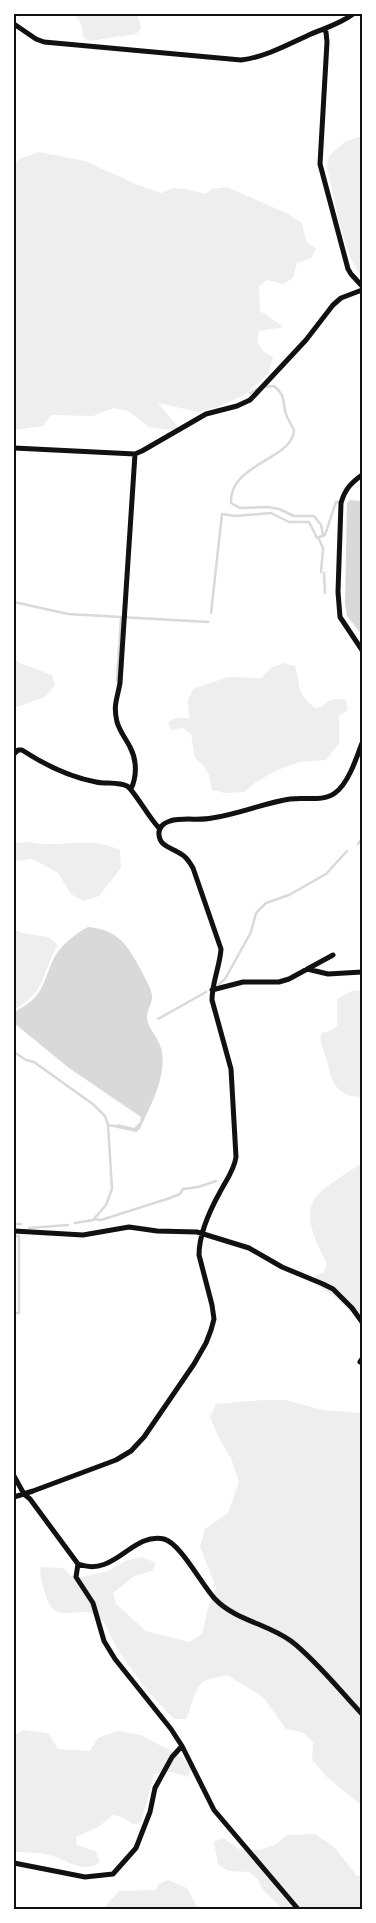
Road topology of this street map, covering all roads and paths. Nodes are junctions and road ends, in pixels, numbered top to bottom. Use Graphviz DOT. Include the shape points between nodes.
graph roads {
  1 [pos="353,14"];
  2 [pos="14,24"];
  3 [pos="324,29"];
  4 [pos="362,288"];
  5 [pos="14,448"];
  6 [pos="135,454"];
  7 [pos="362,475"];
  8 [pos="362,650"];
  9 [pos="362,743"];
  10 [pos="14,754"];
  11 [pos="131,789"];
  12 [pos="160,829"];
  13 [pos="333,955"];
  14 [pos="307,969"];
  15 [pos="362,972"];
  16 [pos="212,990"];
  17 [pos="14,1231"];
  18 [pos="203,1234"];
  19 [pos="362,1322"];
  20 [pos="14,1476"];
  21 [pos="24,1494"];
  22 [pos="14,1497"];
  23 [pos="78,1564"];
  24 [pos="362,1714"];
  25 [pos="182,1746"];
  26 [pos="14,1863"];
  27 [pos="298,1909"];
  1 -- 3 [label="street"];
  2 -- 3 [label="street" via="44,42 241,60 271,52"];
  3 -- 4 [label="street" via="327,42 320,164 348,268"];
  4 -- 6 [label="street" via="333,305 306,340 250,400 206,414"];
  5 -- 6 [label="street"];
  6 -- 11 [label="street" via="120,683 115,699 118,724 134,759 135,779"];
  7 -- 8 [label="street" via="351,482 341,503 338,592 340,617"];
  9 -- 12 [label="street" via="345,781 329,796 289,799 211,819 177,820 162,825"];
  10 -- 11 [label="street" via="22,750 75,777"];
  11 -- 12 [label="street"];
  12 -- 16 [label="street" via="162,842 181,853 193,868 219,940 220,959"];
  13 -- 14 [label="street"];
  14 -- 15 [label="street" via="328,974"];
  14 -- 16 [label="street" via="279,982 243,982"];
  16 -- 18 [label="street" via="231,1069 236,1157"];
  17 -- 18 [label="street" via="83,1235 129,1227"];
  18 -- 19 [label="street" via="250,1248 282,1267 328,1286"];
  18 -- 21 [label="street" via="199,1255 214,1319 206,1343 186,1376 131,1451 116,1460"];
  20 -- 21 [label="street"];
  21 -- 22 [label="street"];
  21 -- 23 [label="street"];
  23 -- 24 [label="street" via="98,1567 109,1564 155,1538 174,1544 218,1602 290,1640"];
  23 -- 25 [label="street" via="76,1576 93,1603 104,1641"];
  25 -- 26 [label="street" via="154,1788 150,1812 136,1848 113,1874 85,1877"];
  25 -- 27 [label="street" via="214,1810"];
}
